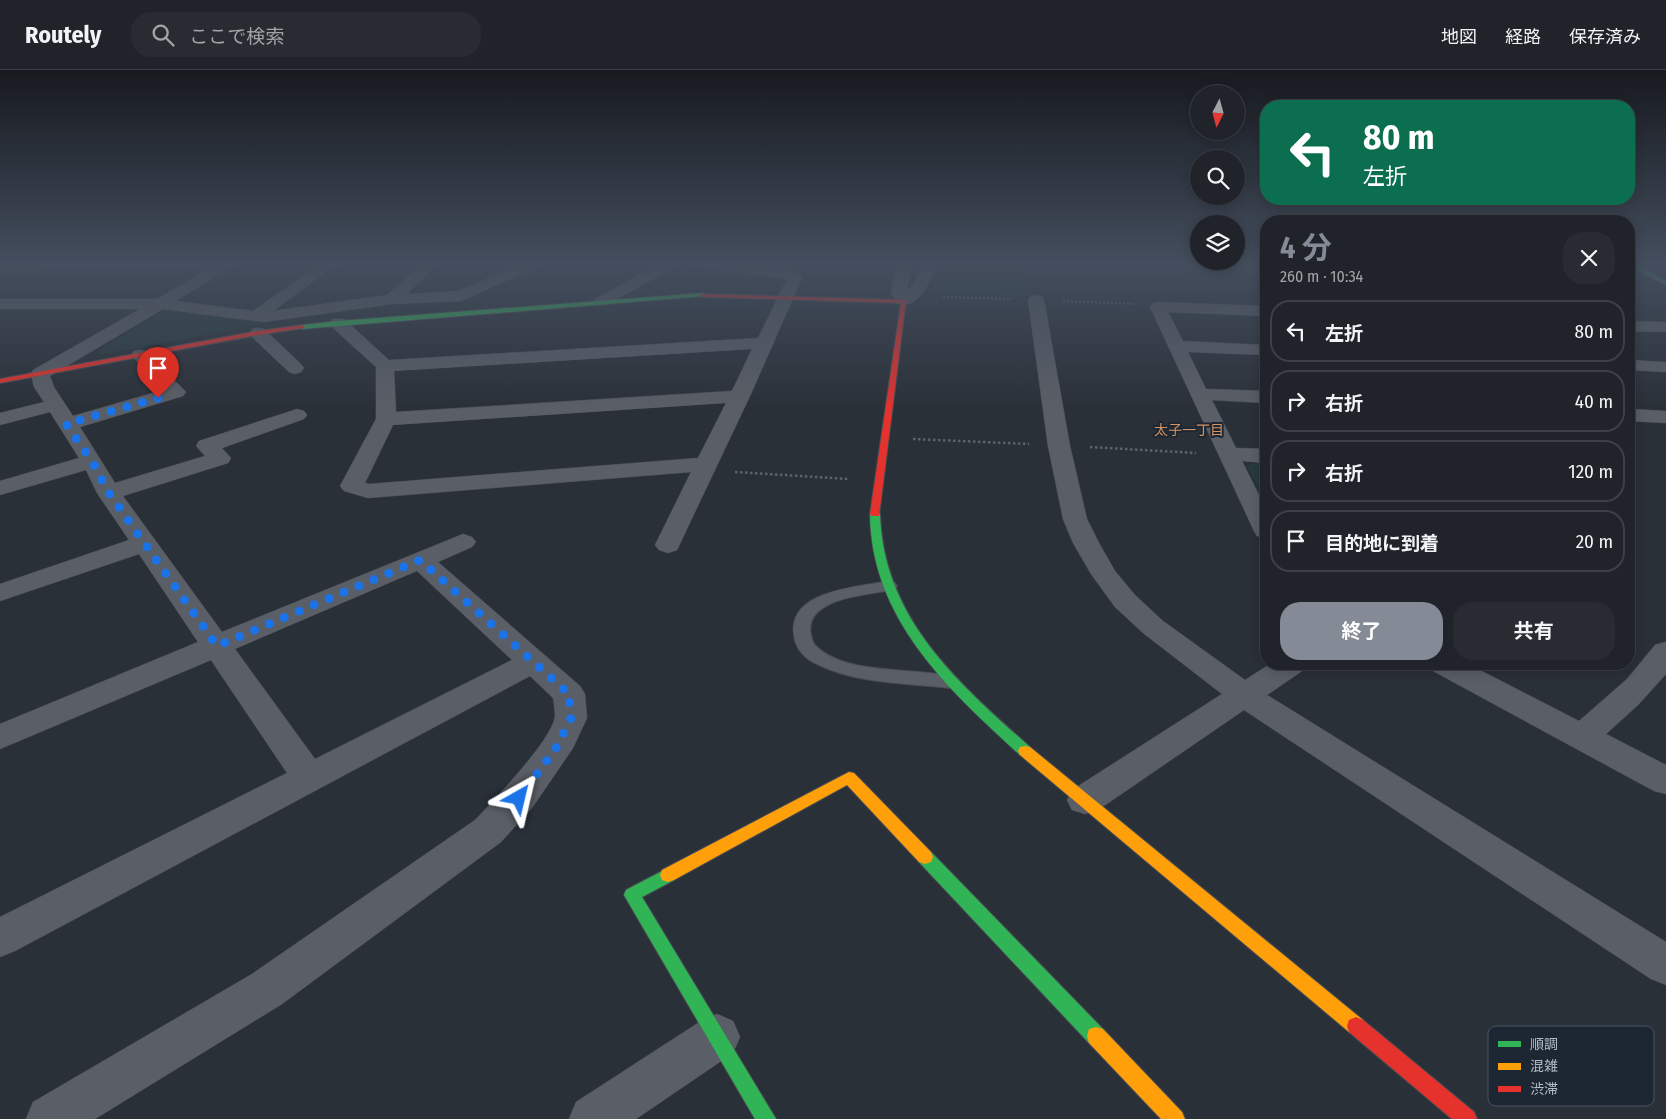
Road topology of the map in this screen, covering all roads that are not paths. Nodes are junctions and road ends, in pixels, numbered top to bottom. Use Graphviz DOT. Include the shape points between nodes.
graph roads {
  1 [pos="24,312"];
  2 [pos="146,312"];
  3 [pos="199,312"];
  4 [pos="271,312"];
  5 [pos="302,312"];
  6 [pos="476,312"];
  7 [pos="780,312"];
  8 [pos="902,312"];
  9 [pos="1038,312"];
  10 [pos="1160,312"];
  11 [pos="8,320"];
  12 [pos="338,323"];
  13 [pos="257,324"];
  14 [pos="1635,327"];
  15 [pos="1662,329"];
  16 [pos="765,343"];
  17 [pos="1177,346"];
  18 [pos="1260,350"];
  19 [pos="140,355"];
  20 [pos="385,366"];
  21 [pos="1635,366"];
  22 [pos="1666,367"];
  23 [pos="295,368"];
  24 [pos="40,374"];
  25 [pos="0,381"];
  26 [pos="1200,394"];
  27 [pos="740,396"];
  28 [pos="1260,397"];
  29 [pos="60,414"];
  30 [pos="297,415"];
  31 [pos="1647,416"];
  32 [pos="0,419"];
  33 [pos="386,420"];
  34 [pos="1666,438"];
  35 [pos="1228,454"];
  36 [pos="1260,456"];
  37 [pos="92,461"];
  38 [pos="706,467"];
  39 [pos="0,488"];
  40 [pos="109,493"];
  41 [pos="1260,521"];
  42 [pos="463,542"];
  43 [pos="144,543"];
  44 [pos="668,545"];
  45 [pos="420,560"];
  46 [pos="889,586"];
  47 [pos="0,593"];
  48 [pos="217,646"];
  49 [pos="1666,652"];
  50 [pos="534,661"];
  51 [pos="1281,670"];
  52 [pos="1455,670"];
  53 [pos="951,682"];
  54 [pos="1244,695"];
  55 [pos="0,737"];
  56 [pos="1582,737"];
  57 [pos="309,778"];
  58 [pos="1666,781"];
  59 [pos="1085,800"];
  60 [pos="0,938"];
  61 [pos="1666,965"];
  62 [pos="717,1037"];
  63 [pos="50,1119"];
  64 [pos="593,1119"];
  65 [pos="766,1119"];
  66 [pos="1175,1119"];
  67 [pos="1467,1119"];
  1 -- 11 [label="street"];
  2 -- 24 [label="street"];
  3 -- 13 [label="street"];
  4 -- 13 [label="street"];
  5 -- 13 [label="street" via="264,317"];
  6 -- 12 [label="street"];
  7 -- 16 [label="street"];
  8 -- 46 [label="street" via="874,526"];
  9 -- 54 [label="street" via="1059,446 1075,519 1086,543 1125,601 1153,627"];
  10 -- 17 [label="street"];
  12 -- 13 [label="street"];
  12 -- 20 [label="street"];
  13 -- 19 [label="street"];
  13 -- 23 [label="street"];
  14 -- 15 [label="street"];
  16 -- 20 [label="street"];
  16 -- 27 [label="street"];
  17 -- 18 [label="street"];
  17 -- 26 [label="street"];
  19 -- 24 [label="street"];
  19 -- 29 [label="street" via="176,392"];
  20 -- 33 [label="street"];
  21 -- 22 [label="street"];
  24 -- 25 [label="street"];
  24 -- 29 [label="street"];
  26 -- 28 [label="street"];
  26 -- 35 [label="street"];
  27 -- 33 [label="street"];
  27 -- 38 [label="street"];
  29 -- 32 [label="street"];
  29 -- 37 [label="street"];
  30 -- 40 [label="street" via="207,446 220,458"];
  31 -- 34 [label="street"];
  33 -- 38 [label="street" via="352,486 368,492"];
  35 -- 36 [label="street"];
  35 -- 41 [label="street"];
  37 -- 39 [label="street"];
  37 -- 40 [label="street"];
  38 -- 44 [label="street"];
  40 -- 43 [label="street"];
  42 -- 45 [label="street"];
  43 -- 47 [label="street"];
  43 -- 48 [label="street"];
  45 -- 48 [label="street"];
  45 -- 50 [label="street"];
  46 -- 53 [label="street" via="904,617"];
  46 -- 53 [label="lane" via="832,598 811,607 802,623 802,637 807,650 824,661 855,669"];
  48 -- 55 [label="street"];
  48 -- 57 [label="street"];
  49 -- 56 [label="street" via="1632,692"];
  50 -- 57 [label="street"];
  50 -- 63 [label="street" via="569,694 571,718 556,748 519,798 488,831 267,989"];
  51 -- 54 [label="street"];
  52 -- 56 [label="street"];
  53 -- 59 [label="street"];
  54 -- 59 [label="street"];
  54 -- 61 [label="street"];
  56 -- 58 [label="street"];
  57 -- 60 [label="street"];
  59 -- 67 [label="street"];
  62 -- 64 [label="street"];
  62 -- 65 [label="street"];
  62 -- 66 [label="street" via="632,895 848,777"];
}
